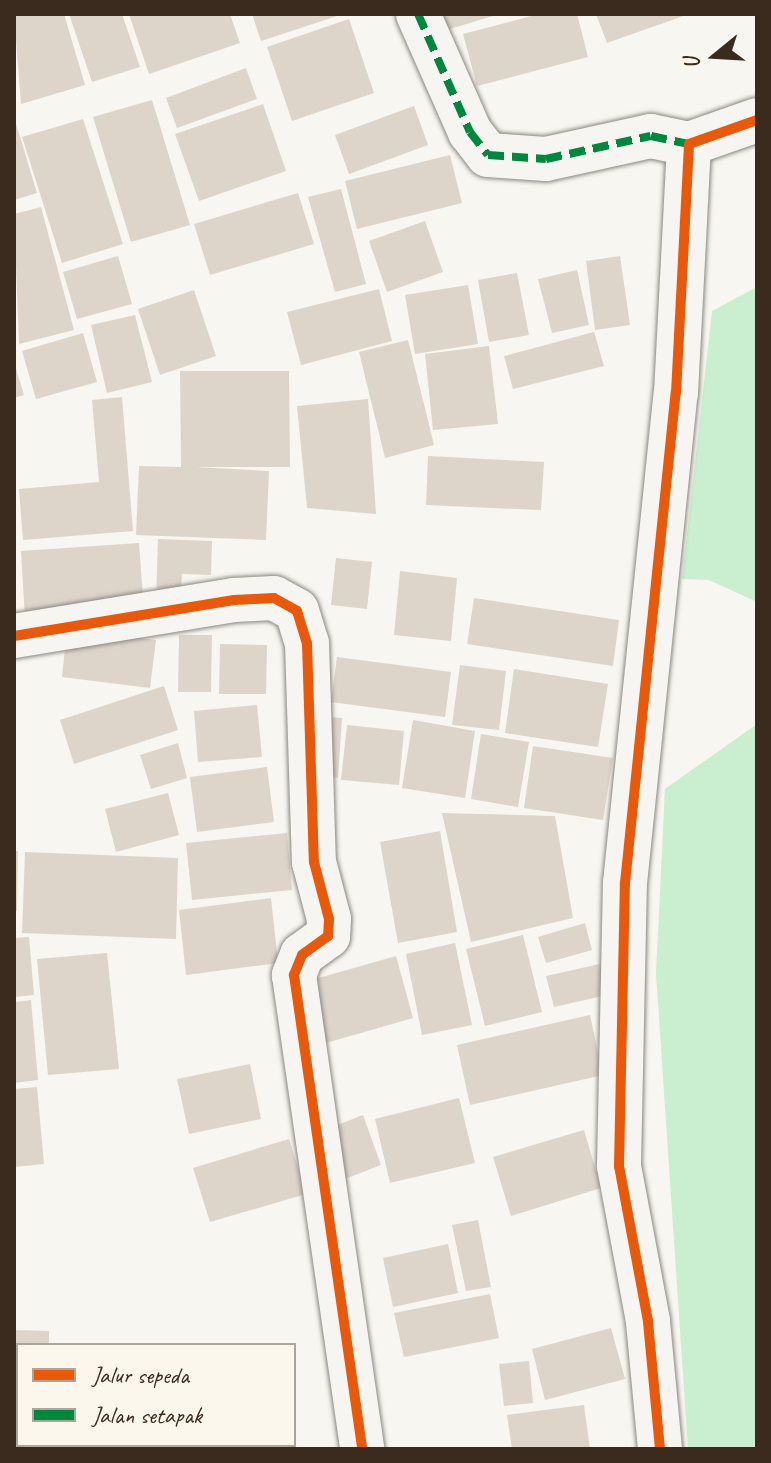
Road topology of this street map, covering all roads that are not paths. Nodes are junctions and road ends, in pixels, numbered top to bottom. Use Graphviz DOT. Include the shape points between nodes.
graph roads {
  1 [pos="418,14"];
  2 [pos="757,120"];
  3 [pos="689,144"];
  4 [pos="14,636"];
  5 [pos="362,1449"];
  6 [pos="660,1449"];
  1 -- 3 [label="street" via="470,132 488,155 546,159 651,136"];
  2 -- 3 [label="street"];
  3 -- 6 [label="street" via="676,393 625,883 620,1098 621,1189 648,1321"];
  4 -- 5 [label="street" via="234,600 274,598 297,611 307,643 314,862 329,919 328,936 302,955 294,975"];
}
